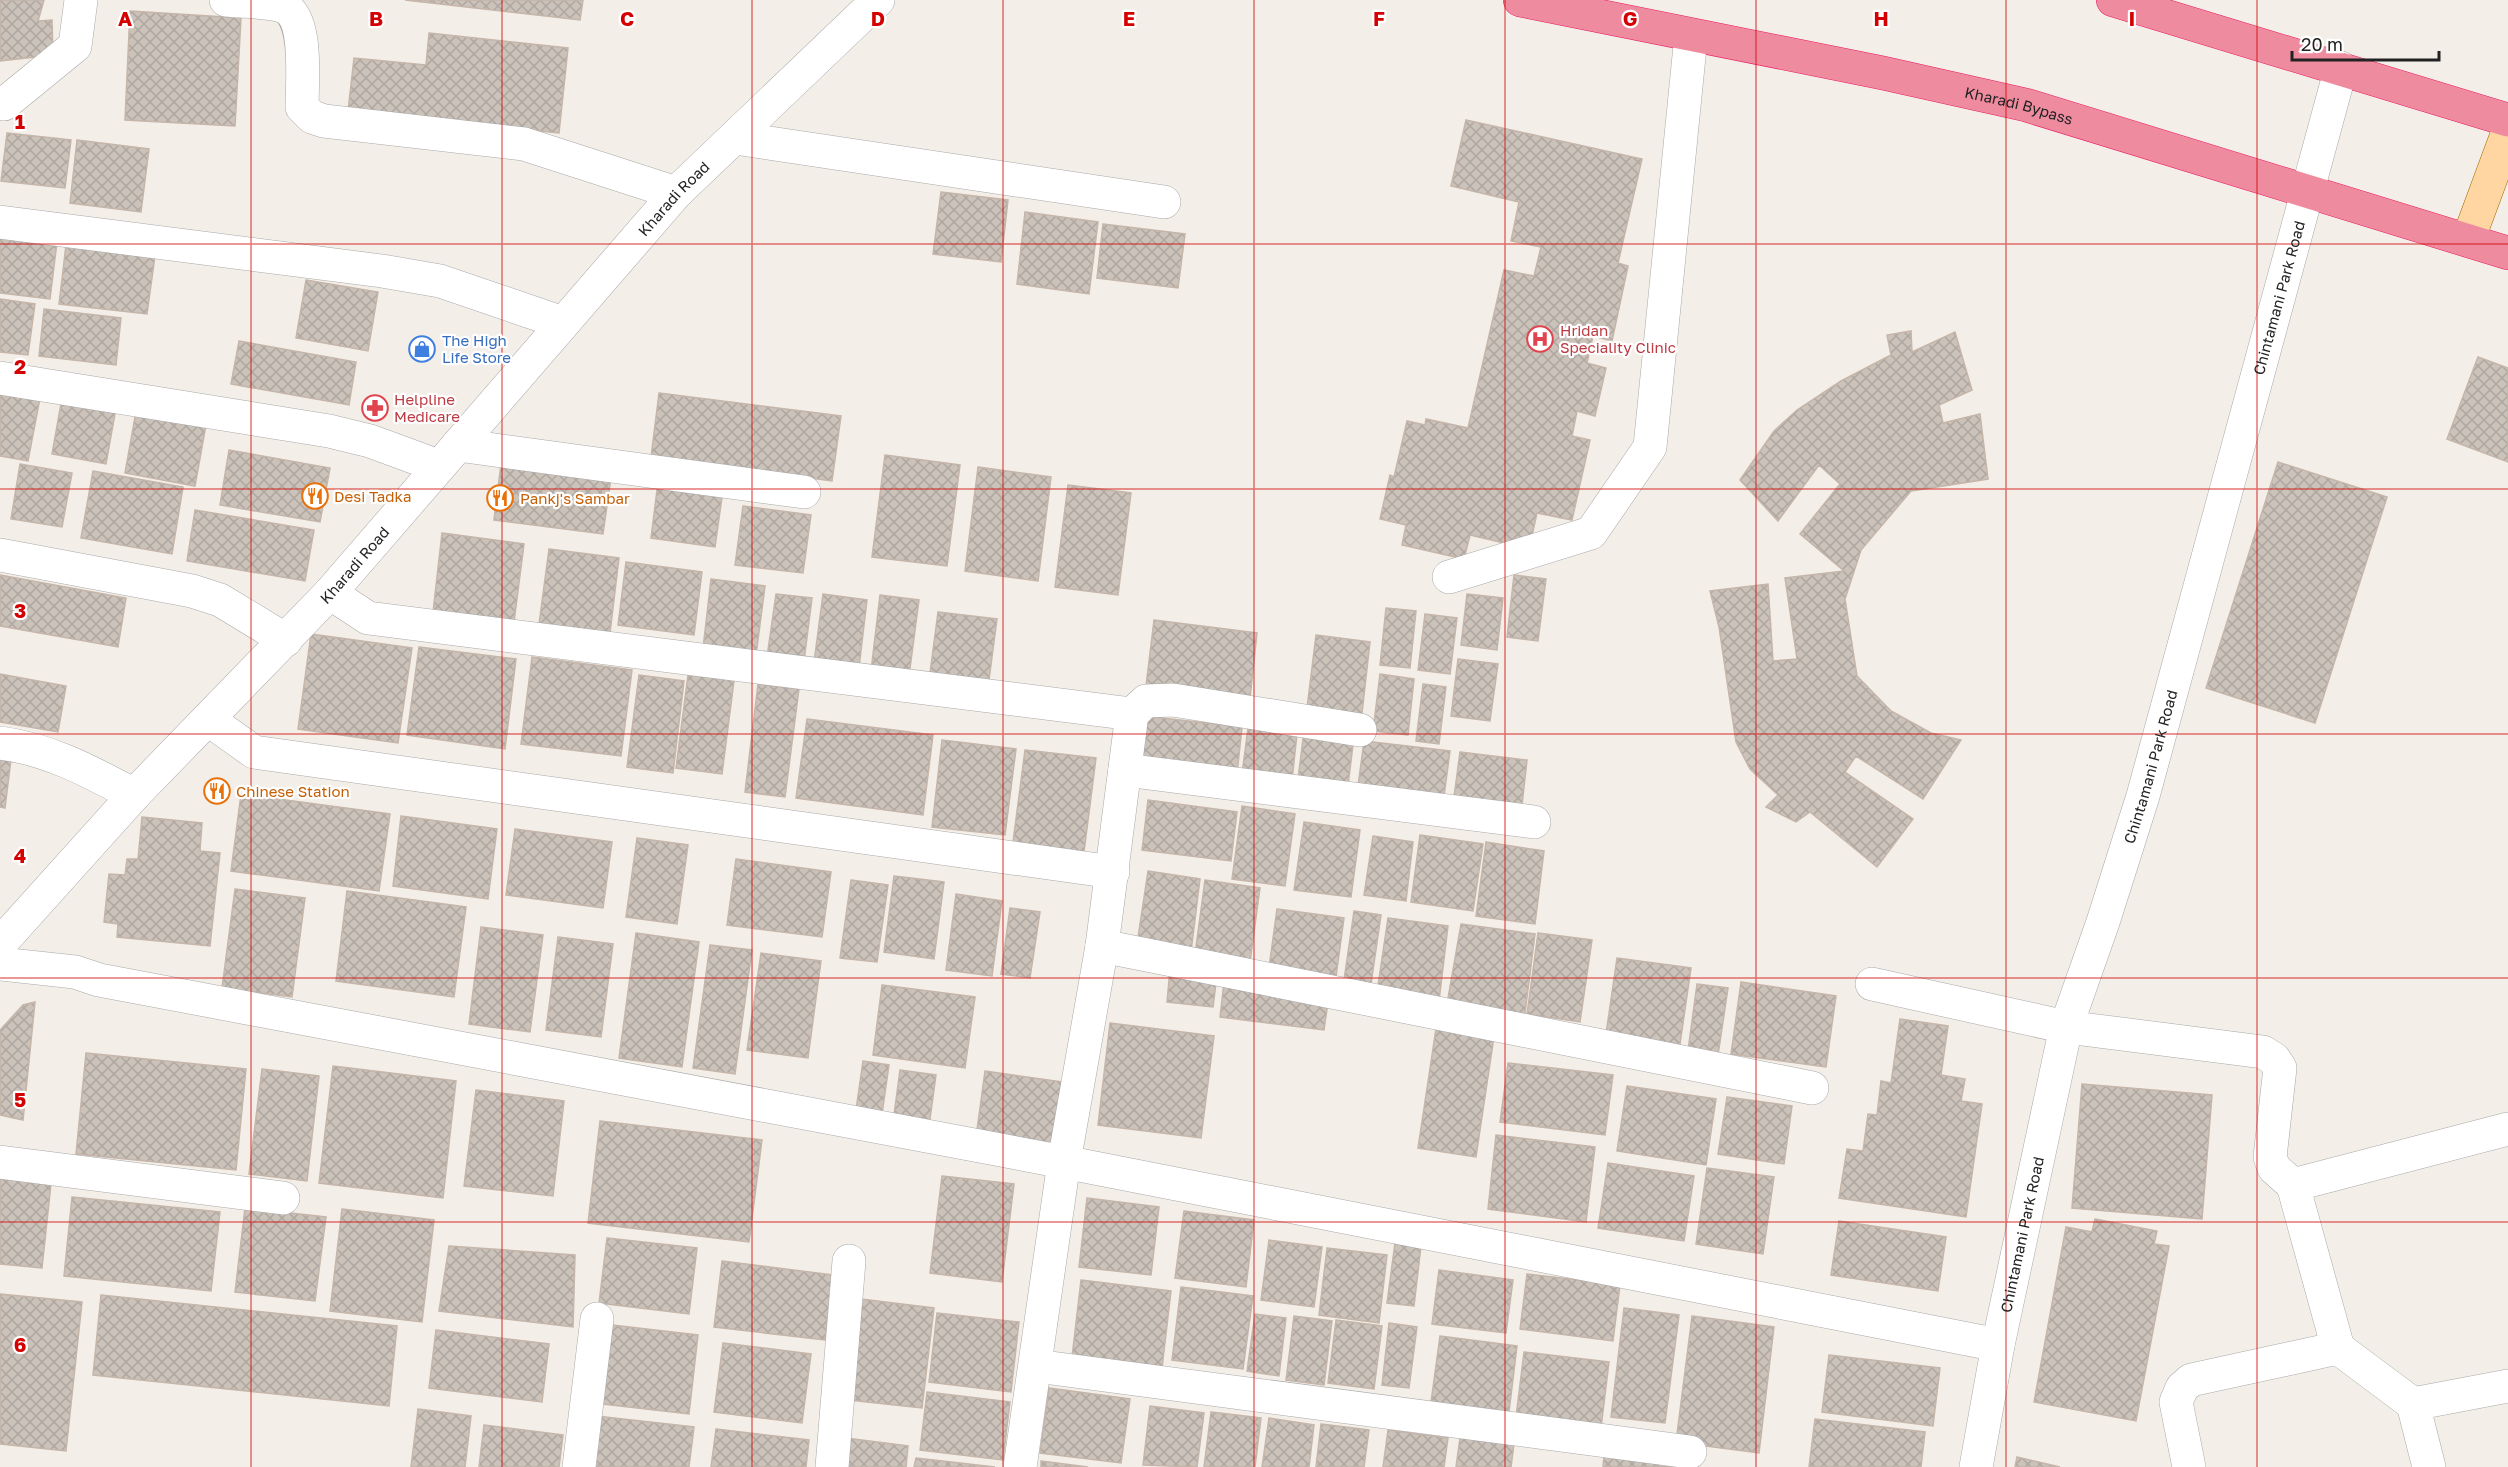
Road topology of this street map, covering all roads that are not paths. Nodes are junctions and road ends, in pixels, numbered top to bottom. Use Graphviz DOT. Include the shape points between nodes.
graph roads {
  1 [pos="81,0"];
  2 [pos="226,0"];
  3 [pos="878,0"];
  4 [pos="1520,0"];
  5 [pos="2113,0"];
  6 [pos="1691,36"];
  7 [pos="2341,68"];
  8 [pos="0,104"];
  9 [pos="2508,120"];
  10 [pos="2508,132"];
  11 [pos="735,138"];
  12 [pos="2306,189"];
  13 [pos="676,193"];
  14 [pos="1164,202"];
  15 [pos="0,222"];
  16 [pos="2468,240"];
  17 [pos="2508,253"];
  18 [pos="563,323"];
  19 [pos="0,378"];
  20 [pos="448,456"];
  21 [pos="804,492"];
  22 [pos="0,555"];
  23 [pos="1449,577"];
  24 [pos="330,593"];
  25 [pos="285,640"];
  26 [pos="1132,714"];
  27 [pos="209,720"];
  28 [pos="1360,730"];
  29 [pos="0,743"];
  30 [pos="1125,770"];
  31 [pos="134,795"];
  32 [pos="1534,822"];
  33 [pos="1113,872"];
  34 [pos="0,944"];
  35 [pos="1102,946"];
  36 [pos="0,964"];
  37 [pos="1872,984"];
  38 [pos="2066,1027"];
  39 [pos="1812,1088"];
  40 [pos="2508,1130"];
  41 [pos="0,1162"];
  42 [pos="1064,1162"];
  43 [pos="2293,1185"];
  44 [pos="283,1198"];
  45 [pos="849,1261"];
  46 [pos="597,1319"];
  47 [pos="1998,1345"];
  48 [pos="2338,1348"];
  49 [pos="1036,1366"];
  50 [pos="2508,1386"];
  51 [pos="2413,1404"];
  52 [pos="1690,1452"];
  53 [pos="579,1467"];
  54 [pos="832,1467"];
  55 [pos="1020,1467"];
  56 [pos="1976,1467"];
  57 [pos="2189,1467"];
  58 [pos="2429,1467"];
  1 -- 8 [label="street" via="75,46"];
  2 -- 13 [label="street" via="284,6 294,15 302,50 302,107 312,117 524,144"];
  3 -- 11 [label="street, Kharadi Road"];
  4 -- 6 [label="highway, Kharadi Bypass"];
  5 -- 7 [label="highway"];
  6 -- 12 [label="highway, Kharadi Bypass" via="2026,105"];
  6 -- 23 [label="street" via="1650,447 1591,533"];
  7 -- 9 [label="highway"];
  7 -- 12 [label="street, Chintamani Park Road"];
  10 -- 16 [label="main road"];
  11 -- 13 [label="street, Kharadi Road"];
  11 -- 14 [label="street"];
  12 -- 16 [label="highway, Kharadi Bypass"];
  12 -- 38 [label="street, Chintamani Park Road" via="2143,796"];
  13 -- 18 [label="street, Kharadi Road"];
  15 -- 18 [label="street" via="440,281"];
  16 -- 17 [label="highway, Kharadi Bypass"];
  18 -- 20 [label="street, Kharadi Road"];
  19 -- 20 [label="street" via="329,431"];
  20 -- 21 [label="street"];
  20 -- 24 [label="street, Kharadi Road"];
  22 -- 25 [label="street" via="192,591 220,600"];
  24 -- 25 [label="street, Kharadi Road"];
  24 -- 26 [label="street" via="368,618"];
  25 -- 27 [label="street, Kharadi Road"];
  26 -- 28 [label="street" via="1146,701 1173,700"];
  26 -- 30 [label="street"];
  27 -- 31 [label="street, Kharadi Road"];
  27 -- 33 [label="street" via="254,752"];
  29 -- 31 [label="street" via="21,745 72,762"];
  30 -- 32 [label="street"];
  30 -- 33 [label="street"];
  31 -- 34 [label="street, Kharadi Road"];
  33 -- 35 [label="street"];
  35 -- 39 [label="street"];
  35 -- 42 [label="street"];
  36 -- 42 [label="street" via="75,972 99,980"];
  37 -- 38 [label="street"];
  38 -- 43 [label="street" via="2263,1052 2274,1059 2280,1068 2270,1157 2274,1168"];
  38 -- 47 [label="street, Chintamani Park Road"];
  40 -- 43 [label="street"];
  41 -- 44 [label="street"];
  42 -- 47 [label="street"];
  42 -- 49 [label="street"];
  43 -- 48 [label="street"];
  45 -- 54 [label="street"];
  46 -- 53 [label="street"];
  47 -- 56 [label="street, Chintamani Park Road"];
  48 -- 51 [label="street"];
  48 -- 57 [label="street" via="2192,1380 2182,1388 2176,1402"];
  49 -- 52 [label="street"];
  49 -- 55 [label="street"];
  50 -- 51 [label="street"];
  51 -- 58 [label="street"];
}
